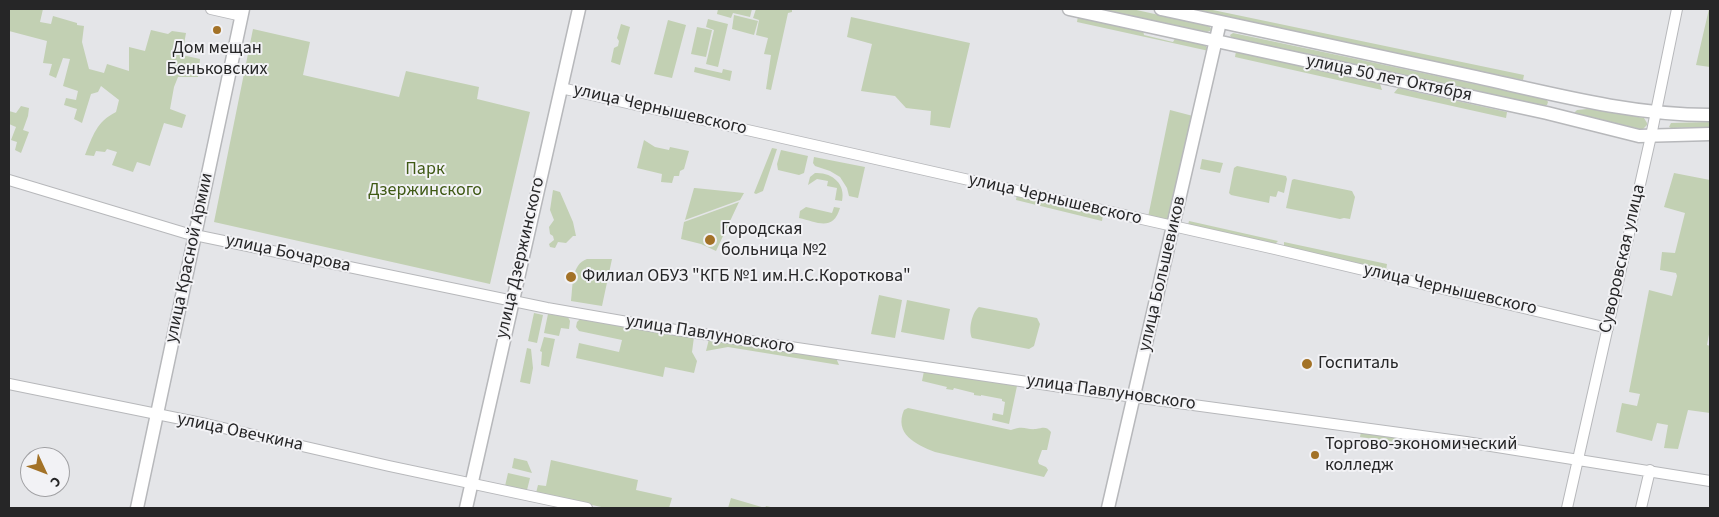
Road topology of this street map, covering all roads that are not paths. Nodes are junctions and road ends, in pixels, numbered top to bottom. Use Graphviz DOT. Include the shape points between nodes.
graph roads {
  1 [pos="211,9"];
  2 [pos="578,9"];
  3 [pos="1069,9"];
  4 [pos="1162,9"];
  5 [pos="1677,9"];
  6 [pos="243,12"];
  7 [pos="1220,22"];
  8 [pos="1216,40"];
  9 [pos="561,88"];
  10 [pos="1557,95"];
  11 [pos="1579,99"];
  12 [pos="1656,113"];
  13 [pos="1553,115"];
  14 [pos="1710,115"];
  15 [pos="1573,120"];
  16 [pos="1710,134"];
  17 [pos="1651,136"];
  18 [pos="9,180"];
  19 [pos="1174,227"];
  20 [pos="196,235"];
  21 [pos="512,302"];
  22 [pos="1608,328"];
  23 [pos="9,384"];
  24 [pos="1135,397"];
  25 [pos="157,415"];
  26 [pos="1578,460"];
  27 [pos="1650,470"];
  28 [pos="1710,480"];
  29 [pos="471,483"];
  30 [pos="138,508"];
  31 [pos="466,508"];
  32 [pos="587,508"];
  33 [pos="1108,508"];
  34 [pos="1567,508"];
  35 [pos="1641,508"];
  1 -- 6 [label="street"];
  2 -- 9 [label="main road, улица Дзержинского"];
  3 -- 8 [label="main road, улица 50 лет Октября"];
  4 -- 7 [label="main road, улица 50 лет Октября"];
  5 -- 12 [label="street, Суворовская улица"];
  6 -- 20 [label="main road, улица Красной Армии"];
  7 -- 8 [label="main road, улица Большевиков"];
  7 -- 10 [label="main road, улица 50 лет Октября"];
  8 -- 13 [label="main road, улица 50 лет Октября"];
  8 -- 19 [label="main road, улица Большевиков"];
  9 -- 19 [label="street, улица Чернышевского"];
  9 -- 21 [label="main road, улица Дзержинского"];
  10 -- 11 [label="main road, улица 50 лет Октября"];
  10 -- 13 [label="main road" via="1562,106"];
  11 -- 12 [label="main road, улица 50 лет Октября"];
  11 -- 15 [label="main road" via="1568,108"];
  12 -- 14 [label="main road, улица 50 лет Октября"];
  12 -- 17 [label="street, Суворовская улица"];
  13 -- 15 [label="main road, улица 50 лет Октября"];
  15 -- 17 [label="main road, улица 50 лет Октября"];
  16 -- 17 [label="main road, улица 50 лет Октября"];
  17 -- 22 [label="street, Суворовская улица"];
  18 -- 20 [label="street, улица Бочарова"];
  19 -- 22 [label="street, улица Чернышевского"];
  19 -- 24 [label="main road, улица Большевиков"];
  20 -- 21 [label="street, улица Бочарова"];
  20 -- 25 [label="main road, улица Красной Армии"];
  21 -- 24 [label="street, улица Павлуновского" via="656,327"];
  21 -- 29 [label="main road, улица Дзержинского"];
  22 -- 26 [label="street, Суворовская улица"];
  23 -- 25 [label="street, улица Овечкина"];
  24 -- 26 [label="street, улица Павлуновского"];
  24 -- 33 [label="main road, улица Большевиков"];
  25 -- 29 [label="street, улица Овечкина"];
  25 -- 30 [label="main road, улица Красной Армии"];
  26 -- 27 [label="street, улица Павлуновского"];
  26 -- 34 [label="street, Суворовская улица"];
  27 -- 28 [label="street, улица Павлуновского"];
  27 -- 35 [label="street"];
  29 -- 31 [label="main road, улица Дзержинского"];
  29 -- 32 [label="street, улица Овечкина"];
}
